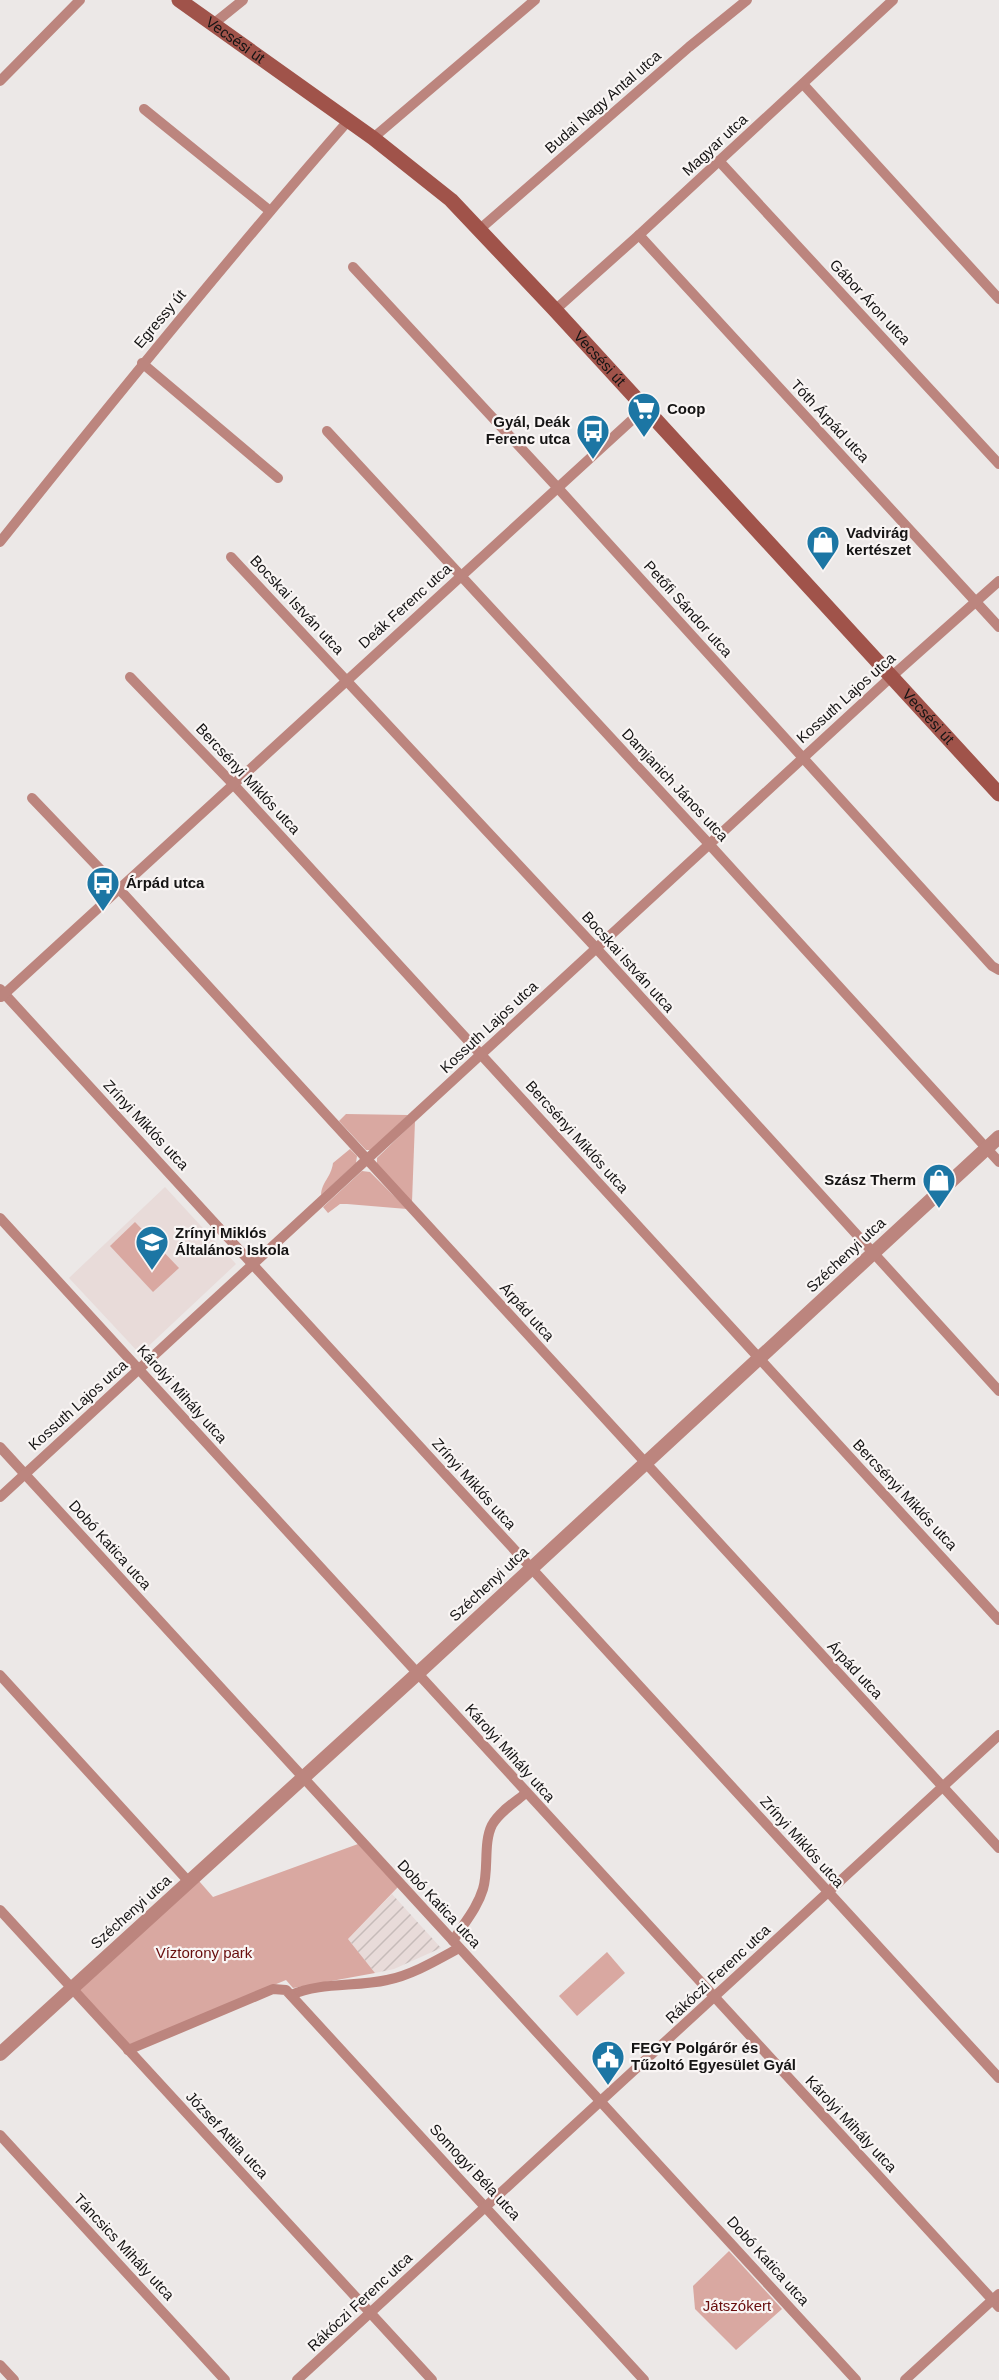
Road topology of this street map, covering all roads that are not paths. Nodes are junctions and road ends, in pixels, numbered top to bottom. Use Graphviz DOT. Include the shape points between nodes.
graph roads {
  1 [pos="80,0"];
  2 [pos="179,0"];
  3 [pos="243,0"];
  4 [pos="535,0"];
  5 [pos="747,0"];
  6 [pos="893,0"];
  7 [pos="212,25"];
  8 [pos="0,81"];
  9 [pos="803,84"];
  10 [pos="144,109"];
  11 [pos="348,121"];
  12 [pos="373,138"];
  13 [pos="719,161"];
  14 [pos="270,211"];
  15 [pos="480,229"];
  16 [pos="639,235"];
  17 [pos="353,267"];
  18 [pos="999,299"];
  19 [pos="555,310"];
  20 [pos="142,363"];
  21 [pos="645,408"];
  22 [pos="327,431"];
  23 [pos="999,464"];
  24 [pos="278,478"];
  25 [pos="557,487"];
  26 [pos="0,542"];
  27 [pos="231,557"];
  28 [pos="462,575"];
  29 [pos="999,581"];
  30 [pos="976,602"];
  31 [pos="999,627"];
  32 [pos="130,677"];
  33 [pos="891,677"];
  34 [pos="347,680"];
  35 [pos="803,758"];
  36 [pos="234,785"];
  37 [pos="999,794"];
  38 [pos="32,798"];
  39 [pos="709,844"];
  40 [pos="119,889"];
  41 [pos="597,949"];
  42 [pos="999,970"];
  43 [pos="2,994"];
  44 [pos="482,1055"];
  45 [pos="999,1137"];
  46 [pos="987,1148"];
  47 [pos="367,1160"];
  48 [pos="999,1162"];
  49 [pos="0,1218"];
  50 [pos="872,1253"];
  51 [pos="253,1263"];
  52 [pos="759,1358"];
  53 [pos="139,1370"];
  54 [pos="999,1391"];
  55 [pos="0,1447"];
  56 [pos="645,1463"];
  57 [pos="25,1474"];
  58 [pos="0,1497"];
  59 [pos="530,1568"];
  60 [pos="999,1620"];
  61 [pos="417,1674"];
  62 [pos="0,1675"];
  63 [pos="999,1735"];
  64 [pos="303,1779"];
  65 [pos="943,1787"];
  66 [pos="526,1793"];
  67 [pos="999,1848"];
  68 [pos="189,1882"];
  69 [pos="828,1892"];
  70 [pos="0,1910"];
  71 [pos="456,1945"];
  72 [pos="72,1989"];
  73 [pos="291,1995"];
  74 [pos="714,1998"];
  75 [pos="128,2050"];
  76 [pos="0,2054"];
  77 [pos="999,2078"];
  78 [pos="601,2101"];
  79 [pos="0,2135"];
  80 [pos="487,2206"];
  81 [pos="997,2300"];
  82 [pos="370,2313"];
  83 [pos="0,2365"];
  84 [pos="14,2380"];
  85 [pos="225,2380"];
  86 [pos="297,2380"];
  87 [pos="432,2380"];
  88 [pos="644,2380"];
  89 [pos="856,2380"];
  90 [pos="905,2380"];
  1 -- 8 [label="street"];
  2 -- 7 [label="main road, Vecsési út"];
  3 -- 7 [label="street"];
  4 -- 12 [label="street"];
  5 -- 15 [label="street, Budai Nagy Antal utca"];
  6 -- 9 [label="street, Magyar utca"];
  7 -- 11 [label="main road, Vecsési út"];
  9 -- 13 [label="street, Magyar utca"];
  9 -- 18 [label="street"];
  10 -- 14 [label="street"];
  11 -- 12 [label="main road, Vecsési út"];
  11 -- 14 [label="street, Egressy út"];
  12 -- 15 [label="main road, Vecsési út" via="432,184"];
  13 -- 16 [label="street, Magyar utca"];
  13 -- 23 [label="street, Gábor Áron utca"];
  14 -- 20 [label="street, Egressy út"];
  15 -- 19 [label="main road, Vecsési út"];
  16 -- 19 [label="street, Magyar utca"];
  16 -- 30 [label="street, Tóth Árpád utca"];
  17 -- 25 [label="street, Petőfi Sándor utca"];
  19 -- 21 [label="main road, Vecsési út"];
  20 -- 24 [label="street"];
  20 -- 26 [label="street, Egressy út"];
  21 -- 25 [label="street, Deák Ferenc utca"];
  21 -- 33 [label="main road, Vecsési út"];
  22 -- 28 [label="street, Damjanich János utca"];
  25 -- 28 [label="street, Deák Ferenc utca"];
  25 -- 35 [label="street, Petőfi Sándor utca"];
  27 -- 34 [label="street, Bocskai István utca"];
  28 -- 34 [label="street, Deák Ferenc utca"];
  28 -- 39 [label="street, Damjanich János utca"];
  29 -- 30 [label="street, Kossuth Lajos utca"];
  30 -- 31 [label="street, Tóth Árpád utca"];
  30 -- 33 [label="street, Kossuth Lajos utca"];
  32 -- 36 [label="street, Bercsényi Miklós utca"];
  33 -- 35 [label="street, Kossuth Lajos utca"];
  33 -- 37 [label="main road, Vecsési út"];
  34 -- 36 [label="street, Deák Ferenc utca"];
  34 -- 41 [label="street, Bocskai István utca"];
  35 -- 39 [label="street, Kossuth Lajos utca"];
  35 -- 42 [label="street, Petőfi Sándor utca"];
  36 -- 40 [label="street, Deák Ferenc utca"];
  36 -- 44 [label="street, Bercsényi Miklós utca"];
  38 -- 40 [label="street, Árpád utca"];
  39 -- 41 [label="street, Kossuth Lajos utca"];
  39 -- 46 [label="street, Damjanich János utca"];
  40 -- 43 [label="street, Deák Ferenc utca"];
  40 -- 47 [label="street, Árpád utca"];
  41 -- 44 [label="street, Kossuth Lajos utca"];
  41 -- 50 [label="street, Bocskai István utca"];
  43 -- 51 [label="street, Zrínyi Miklós utca"];
  44 -- 47 [label="street, Kossuth Lajos utca"];
  44 -- 52 [label="street, Bercsényi Miklós utca"];
  45 -- 46 [label="street, Széchenyi utca"];
  46 -- 48 [label="street, Damjanich János utca"];
  46 -- 50 [label="street, Széchenyi utca"];
  47 -- 51 [label="street, Kossuth Lajos utca"];
  47 -- 56 [label="street, Árpád utca"];
  49 -- 53 [label="street, Károlyi Mihály utca"];
  50 -- 52 [label="street, Széchenyi utca"];
  50 -- 54 [label="street, Bocskai István utca"];
  51 -- 53 [label="street, Kossuth Lajos utca"];
  51 -- 59 [label="street, Zrínyi Miklós utca"];
  52 -- 56 [label="street, Széchenyi utca"];
  52 -- 60 [label="street, Bercsényi Miklós utca"];
  53 -- 57 [label="street, Kossuth Lajos utca"];
  53 -- 61 [label="street, Károlyi Mihály utca"];
  55 -- 57 [label="street, Dobó Katica utca"];
  56 -- 59 [label="street, Széchenyi utca"];
  56 -- 65 [label="street, Árpád utca"];
  57 -- 58 [label="street, Kossuth Lajos utca"];
  57 -- 64 [label="street, Dobó Katica utca"];
  59 -- 61 [label="street, Széchenyi utca"];
  59 -- 69 [label="street, Zrínyi Miklós utca"];
  61 -- 64 [label="street, Széchenyi utca"];
  61 -- 66 [label="street, Károlyi Mihály utca"];
  62 -- 68 [label="street"];
  63 -- 65 [label="street, Rákóczi Ferenc utca"];
  64 -- 68 [label="street, Széchenyi utca"];
  64 -- 71 [label="street, Dobó Katica utca"];
  65 -- 67 [label="street, Árpád utca"];
  65 -- 69 [label="street, Rákóczi Ferenc utca"];
  66 -- 71 [label="street" via="493,1824 482,1892"];
  66 -- 74 [label="street, Károlyi Mihály utca"];
  68 -- 72 [label="street, Széchenyi utca"];
  69 -- 74 [label="street, Rákóczi Ferenc utca"];
  69 -- 77 [label="street, Zrínyi Miklós utca"];
  70 -- 72 [label="street, József Attila utca"];
  71 -- 73 [label="street" via="435,1962 388,1980"];
  71 -- 78 [label="street, Dobó Katica utca"];
  72 -- 75 [label="street, József Attila utca"];
  72 -- 76 [label="street, Széchenyi utca"];
  73 -- 75 [label="street, Somogyi Béla utca" via="286,1990 273,1989"];
  73 -- 80 [label="street, Somogyi Béla utca"];
  74 -- 78 [label="street, Rákóczi Ferenc utca"];
  74 -- 81 [label="street, Károlyi Mihály utca"];
  75 -- 82 [label="street, József Attila utca"];
  78 -- 80 [label="street, Rákóczi Ferenc utca"];
  78 -- 89 [label="street, Dobó Katica utca"];
  79 -- 85 [label="street, Táncsics Mihály utca"];
  80 -- 82 [label="street, Rákóczi Ferenc utca"];
  80 -- 88 [label="street, Somogyi Béla utca"];
  81 -- 90 [label="street"];
  82 -- 86 [label="street, Rákóczi Ferenc utca"];
  82 -- 87 [label="street, József Attila utca"];
  83 -- 84 [label="street"];
}
